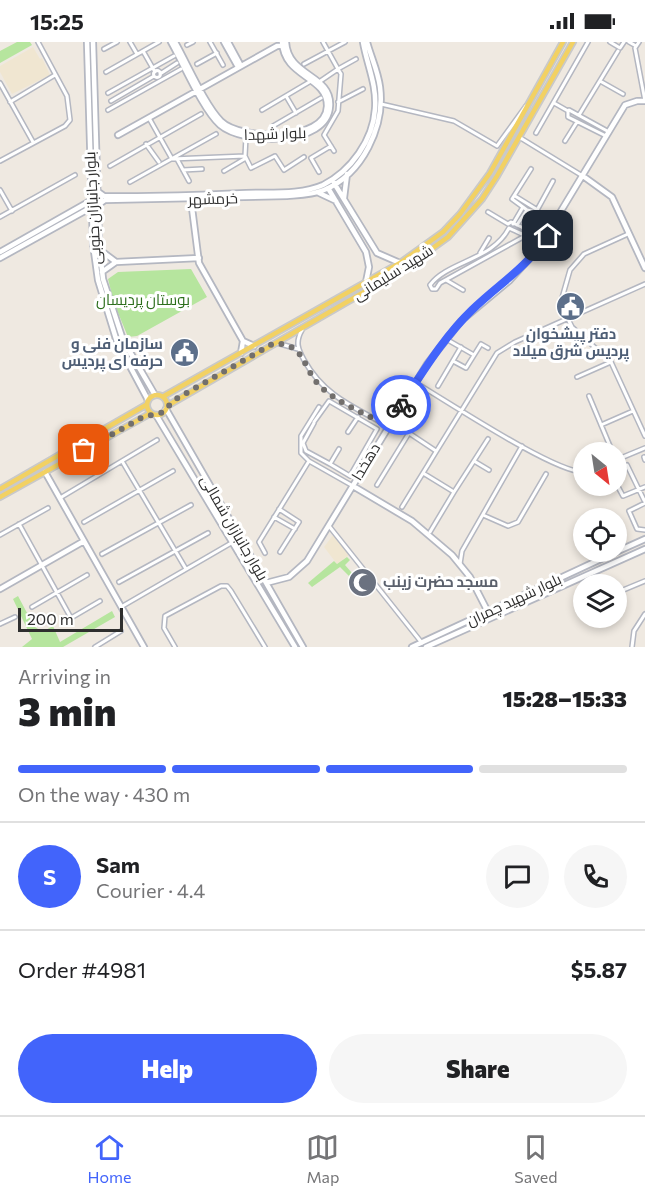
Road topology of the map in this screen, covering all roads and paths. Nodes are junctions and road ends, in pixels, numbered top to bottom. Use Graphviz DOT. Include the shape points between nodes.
graph roads {
  1 [pos="38,42"];
  2 [pos="87,42"];
  3 [pos="93,42"];
  4 [pos="117,42"];
  5 [pos="130,42"];
  6 [pos="159,42"];
  7 [pos="173,42"];
  8 [pos="193,42"];
  9 [pos="210,42"];
  10 [pos="226,42"];
  11 [pos="323,42"];
  12 [pos="345,42"];
  13 [pos="363,42"];
  14 [pos="368,42"];
  15 [pos="563,42"];
  16 [pos="573,42"];
  17 [pos="588,42"];
  18 [pos="610,42"];
  19 [pos="624,42"];
  20 [pos="629,42"];
  21 [pos="284,43"];
  22 [pos="638,44"];
  23 [pos="187,45"];
  24 [pos="104,49"];
  25 [pos="143,51"];
  26 [pos="328,51"];
  27 [pos="618,51"];
  28 [pos="217,53"];
  29 [pos="137,54"];
  30 [pos="174,56"];
  31 [pos="356,59"];
  32 [pos="177,63"];
  33 [pos="197,64"];
  34 [pos="304,64"];
  35 [pos="223,65"];
  36 [pos="240,67"];
  37 [pos="181,69"];
  38 [pos="339,69"];
  39 [pos="106,72"];
  40 [pos="55,75"];
  41 [pos="157,75"];
  42 [pos="306,76"];
  43 [pos="311,81"];
  44 [pos="600,81"];
  45 [pos="318,83"];
  46 [pos="0,84"];
  47 [pos="200,89"];
  48 [pos="363,90"];
  49 [pos="108,93"];
  50 [pos="623,94"];
  51 [pos="286,96"];
  52 [pos="321,98"];
  53 [pos="111,101"];
  54 [pos="645,101"];
  55 [pos="10,102"];
  56 [pos="337,102"];
  57 [pos="530,102"];
  58 [pos="554,103"];
  59 [pos="381,104"];
  60 [pos="108,110"];
  61 [pos="262,110"];
  62 [pos="567,111"];
  63 [pos="296,113"];
  64 [pos="201,114"];
  65 [pos="579,115"];
  66 [pos="149,118"];
  67 [pos="577,122"];
  68 [pos="273,126"];
  69 [pos="216,134"];
  70 [pos="290,134"];
  71 [pos="512,134"];
  72 [pos="536,134"];
  73 [pos="608,134"];
  74 [pos="118,135"];
  75 [pos="160,136"];
  76 [pos="246,137"];
  77 [pos="519,137"];
  78 [pos="565,141"];
  79 [pos="33,142"];
  80 [pos="146,144"];
  81 [pos="331,146"];
  82 [pos="334,151"];
  83 [pos="245,157"];
  84 [pos="304,157"];
  85 [pos="172,159"];
  86 [pos="177,159"];
  87 [pos="0,160"];
  88 [pos="159,162"];
  89 [pos="110,166"];
  90 [pos="531,168"];
  91 [pos="202,169"];
  92 [pos="183,170"];
  93 [pos="224,171"];
  94 [pos="319,172"];
  95 [pos="347,174"];
  96 [pos="75,175"];
  97 [pos="583,176"];
  98 [pos="189,181"];
  99 [pos="333,181"];
  100 [pos="553,181"];
  101 [pos="130,182"];
  102 [pos="327,185"];
  103 [pos="0,190"];
  104 [pos="97,191"];
  105 [pos="316,193"];
  106 [pos="515,196"];
  107 [pos="103,198"];
  108 [pos="92,200"];
  109 [pos="191,200"];
  110 [pos="336,201"];
  111 [pos="345,201"];
  112 [pos="95,206"];
  113 [pos="525,208"];
  114 [pos="537,210"];
  115 [pos="12,211"];
  116 [pos="488,212"];
  117 [pos="0,217"];
  118 [pos="514,224"];
  119 [pos="528,231"];
  120 [pos="629,233"];
  121 [pos="525,236"];
  122 [pos="489,238"];
  123 [pos="546,238"];
  124 [pos="541,246"];
  125 [pos="9,250"];
  126 [pos="100,250"];
  127 [pos="0,252"];
  128 [pos="479,255"];
  129 [pos="0,258"];
  130 [pos="199,258"];
  131 [pos="116,262"];
  132 [pos="400,262"];
  133 [pos="645,268"];
  134 [pos="102,272"];
  135 [pos="446,280"];
  136 [pos="366,282"];
  137 [pos="645,284"];
  138 [pos="463,290"];
  139 [pos="567,320"];
  140 [pos="304,326"];
  141 [pos="446,339"];
  142 [pos="243,341"];
  143 [pos="274,343"];
  144 [pos="254,346"];
  145 [pos="461,347"];
  146 [pos="488,348"];
  147 [pos="298,349"];
  148 [pos="241,353"];
  149 [pos="474,355"];
  150 [pos="453,361"];
  151 [pos="611,362"];
  152 [pos="577,377"];
  153 [pos="416,383"];
  154 [pos="438,386"];
  155 [pos="154,395"];
  156 [pos="164,396"];
  157 [pos="589,396"];
  158 [pos="147,402"];
  159 [pos="426,405"];
  160 [pos="166,407"];
  161 [pos="319,407"];
  162 [pos="463,410"];
  163 [pos="633,411"];
  164 [pos="154,414"];
  165 [pos="358,417"];
  166 [pos="313,421"];
  167 [pos="601,425"];
  168 [pos="388,426"];
  169 [pos="348,432"];
  170 [pos="409,434"];
  171 [pos="645,436"];
  172 [pos="488,439"];
  173 [pos="157,440"];
  174 [pos="608,442"];
  175 [pos="522,446"];
  176 [pos="645,448"];
  177 [pos="339,449"];
  178 [pos="436,451"];
  179 [pos="627,455"];
  180 [pos="122,461"];
  181 [pos="309,461"];
  182 [pos="474,461"];
  183 [pos="330,464"];
  184 [pos="627,465"];
  185 [pos="489,470"];
  186 [pos="573,470"];
  187 [pos="173,471"];
  188 [pos="45,472"];
  189 [pos="423,473"];
  190 [pos="546,474"];
  191 [pos="377,485"];
  192 [pos="7,486"];
  193 [pos="352,486"];
  194 [pos="645,487"];
  195 [pos="0,489"];
  196 [pos="139,490"];
  197 [pos="639,490"];
  198 [pos="10,492"];
  199 [pos="454,492"];
  200 [pos="627,494"];
  201 [pos="0,498"];
  202 [pos="60,498"];
  203 [pos="645,502"];
  204 [pos="190,505"];
  205 [pos="402,507"];
  206 [pos="48,508"];
  207 [pos="279,509"];
  208 [pos="483,515"];
  209 [pos="274,517"];
  210 [pos="84,522"];
  211 [pos="159,523"];
  212 [pos="19,524"];
  213 [pos="329,526"];
  214 [pos="295,529"];
  215 [pos="645,530"];
  216 [pos="430,532"];
  217 [pos="207,533"];
  218 [pos="0,535"];
  219 [pos="645,539"];
  220 [pos="84,541"];
  221 [pos="233,542"];
  222 [pos="627,547"];
  223 [pos="176,551"];
  224 [pos="462,551"];
  225 [pos="644,551"];
  226 [pos="265,552"];
  227 [pos="280,552"];
  228 [pos="102,554"];
  229 [pos="452,555"];
  230 [pos="595,562"];
  231 [pos="460,564"];
  232 [pos="41,566"];
  233 [pos="186,569"];
  234 [pos="87,575"];
  235 [pos="645,581"];
  236 [pos="119,582"];
  237 [pos="266,584"];
  238 [pos="627,588"];
  239 [pos="0,589"];
  240 [pos="56,593"];
  241 [pos="100,601"];
  242 [pos="32,607"];
  243 [pos="121,607"];
  244 [pos="488,612"];
  245 [pos="645,614"];
  246 [pos="15,617"];
  247 [pos="645,623"];
  248 [pos="0,624"];
  249 [pos="637,627"];
  250 [pos="121,632"];
  251 [pos="423,646"];
  252 [pos="95,647"];
  253 [pos="144,647"];
  254 [pos="175,647"];
  255 [pos="265,647"];
  256 [pos="295,647"];
  257 [pos="303,647"];
  258 [pos="412,647"];
  259 [pos="632,647"];
  1 -- 40 [label="street"];
  2 -- 108 [label="main road, بلوار جانبازان جنوبی"];
  3 -- 104 [label="main road, بلوار جانبازان جنوبی"];
  4 -- 24 [label="street"];
  5 -- 29 [label="street"];
  6 -- 25 [label="street"];
  7 -- 47 [label="main road, بلوار شهدا"];
  8 -- 23 [label="street"];
  9 -- 28 [label="street"];
  10 -- 36 [label="main road"];
  11 -- 26 [label="street"];
  12 -- 26 [label="street"];
  13 -- 99 [label="main road, خرمشهر" via="375,87 374,120 358,154"];
  14 -- 59 [label="main road, خرمشهر" via="378,74"];
  15 -- 57 [label="main road, شهید سلیمانی"];
  16 -- 77 [label="main road, شهید سلیمانی"];
  17 -- 58 [label="street"];
  18 -- 19 [label="street" via="620,48"];
  20 -- 22 [label="street"];
  21 -- 36 [label="main road"];
  21 -- 42 [label="main road" via="292,68"];
  22 -- 54 [label="street"];
  25 -- 29 [label="street"];
  25 -- 41 [label="street"];
  26 -- 34 [label="street"];
  26 -- 38 [label="street"];
  27 -- 44 [label="street"];
  28 -- 33 [label="street"];
  28 -- 35 [label="street"];
  29 -- 39 [label="street"];
  30 -- 41 [label="street"];
  31 -- 38 [label="street"];
  32 -- 41 [label="street"];
  36 -- 47 [label="main road"];
  37 -- 41 [label="street"];
  38 -- 45 [label="street"];
  38 -- 56 [label="street"];
  40 -- 55 [label="street"];
  40 -- 79 [label="street" via="69,100 70,120"];
  41 -- 49 [label="street"];
  41 -- 53 [label="street"];
  41 -- 60 [label="street"];
  42 -- 43 [label="main road"];
  42 -- 45 [label="main road"];
  43 -- 45 [label="main road"];
  43 -- 51 [label="street"];
  44 -- 50 [label="street"];
  44 -- 65 [label="street"];
  45 -- 70 [label="main road, بلوار شهدا" via="330,103 326,121 312,133"];
  46 -- 55 [label="street"];
  47 -- 66 [label="main road"];
  47 -- 70 [label="main road, بلوار شهدا" via="220,121 234,130"];
  47 -- 76 [label="main road, بلوار شهدا" via="218,123 233,134"];
  48 -- 56 [label="street"];
  51 -- 61 [label="street"];
  51 -- 63 [label="street"];
  52 -- 63 [label="street"];
  54 -- 73 [label="main road, دهخدا" via="625,105"];
  55 -- 79 [label="street"];
  56 -- 81 [label="street" via="335,119 324,135"];
  57 -- 59 [label="street" via="497,146 454,121"];
  57 -- 71 [label="main road, شهید سلیمانی"];
  58 -- 62 [label="street"];
  58 -- 72 [label="street"];
  59 -- 95 [label="main road, خرمشهر" via="370,146"];
  62 -- 65 [label="street"];
  62 -- 67 [label="street" via="568,117"];
  63 -- 68 [label="street"];
  64 -- 75 [label="street"];
  65 -- 73 [label="street"];
  66 -- 74 [label="main road"];
  66 -- 75 [label="street"];
  67 -- 73 [label="street"];
  67 -- 78 [label="street"];
  69 -- 85 [label="street"];
  70 -- 76 [label="main road, بلوار شهدا"];
  71 -- 77 [label="main road"];
  71 -- 132 [label="main road, شهید سلیمانی" via="460,214 443,232"];
  73 -- 97 [label="main road, دهخدا"];
  75 -- 80 [label="street"];
  75 -- 85 [label="street"];
  76 -- 83 [label="street"];
  77 -- 97 [label="street"];
  77 -- 140 [label="main road, شهید سلیمانی" via="482,199 448,237 421,259"];
  79 -- 87 [label="street"];
  80 -- 88 [label="street"];
  80 -- 89 [label="street"];
  81 -- 82 [label="street"];
  81 -- 94 [label="street" via="311,158"];
  83 -- 84 [label="street" via="252,168 275,156 284,170"];
  83 -- 86 [label="street"];
  83 -- 93 [label="street"];
  85 -- 86 [label="street"];
  85 -- 101 [label="street"];
  86 -- 92 [label="street"];
  90 -- 106 [label="street"];
  91 -- 92 [label="street"];
  92 -- 98 [label="street"];
  95 -- 99 [label="main road, خرمشهر"];
  95 -- 111 [label="main road"];
  96 -- 115 [label="street"];
  97 -- 120 [label="main road" via="612,197"];
  97 -- 123 [label="main road, دهخدا"];
  99 -- 102 [label="main road, خرمشهر"];
  99 -- 111 [label="main road"];
  100 -- 114 [label="street"];
  102 -- 105 [label="main road, خرمشهر"];
  102 -- 107 [label="main road, خرمشهر" via="286,192"];
  102 -- 110 [label="main road"];
  103 -- 115 [label="street"];
  104 -- 107 [label="main road"];
  104 -- 112 [label="main road, بلوار جانبازان جنوبی"];
  105 -- 109 [label="main road, خرمشهر"];
  105 -- 110 [label="main road"];
  106 -- 113 [label="street" via="513,201"];
  106 -- 114 [label="street"];
  107 -- 109 [label="main road, خرمشهر"];
  107 -- 112 [label="main road"];
  108 -- 112 [label="main road, بلوار جانبازان جنوبی"];
  108 -- 125 [label="main road"];
  109 -- 130 [label="main road"];
  110 -- 136 [label="main road" via="366,252"];
  111 -- 132 [label="main road" via="377,254"];
  112 -- 125 [label="main road"];
  112 -- 126 [label="main road, بلوار جانبازان جنوبی"];
  112 -- 158 [label="main road, بلوار جانبازان جنوبی" via="95,262 102,301"];
  113 -- 114 [label="street" via="534,213"];
  113 -- 118 [label="street"];
  115 -- 117 [label="street"];
  116 -- 118 [label="street"];
  118 -- 119 [label="street"];
  119 -- 121 [label="street"];
  119 -- 123 [label="street"];
  120 -- 133 [label="main road"];
  120 -- 139 [label="street" via="584,254 570,270 562,298"];
  121 -- 124 [label="street"];
  121 -- 128 [label="street" via="508,228 500,241"];
  121 -- 135 [label="street"];
  122 -- 128 [label="street"];
  123 -- 124 [label="main road, دهخدا"];
  124 -- 141 [label="main road, دهخدا"];
  125 -- 127 [label="main road"];
  125 -- 129 [label="main road"];
  126 -- 131 [label="main road"];
  126 -- 134 [label="main road, بلوار جانبازان جنوبی"];
  128 -- 135 [label="street" via="430,285 436,289"];
  130 -- 131 [label="main road"];
  130 -- 142 [label="main road"];
  131 -- 134 [label="main road"];
  132 -- 136 [label="main road, شهید سلیمانی"];
  134 -- 155 [label="main road, بلوار جانبازان جنوبی" via="123,340"];
  135 -- 138 [label="street"];
  136 -- 144 [label="main road, شهید سلیمانی"];
  137 -- 139 [label="street"];
  139 -- 151 [label="street" via="578,335"];
  139 -- 162 [label="street" via="497,353"];
  140 -- 143 [label="main road, شهید سلیمانی"];
  140 -- 147 [label="street"];
  141 -- 145 [label="street"];
  141 -- 153 [label="main road, دهخدا"];
  142 -- 144 [label="main road"];
  142 -- 148 [label="main road"];
  143 -- 147 [label="street"];
  143 -- 160 [label="main road, شهید سلیمانی"];
  144 -- 148 [label="main road, شهید سلیمانی"];
  145 -- 149 [label="street"];
  145 -- 150 [label="street"];
  146 -- 149 [label="street" via="481,344"];
  147 -- 168 [label="street" via="320,386"];
  148 -- 156 [label="main road, شهید سلیمانی"];
  149 -- 150 [label="street" via="466,368"];
  150 -- 154 [label="street"];
  151 -- 152 [label="street"];
  151 -- 163 [label="street"];
  153 -- 162 [label="street"];
  153 -- 168 [label="main road, دهخدا"];
  155 -- 156 [label="main road"];
  155 -- 158 [label="main road"];
  156 -- 160 [label="main road"];
  157 -- 167 [label="street"];
  158 -- 164 [label="main road"];
  158 -- 192 [label="main road"];
  159 -- 170 [label="street"];
  160 -- 164 [label="main road, شهید سلیمانی"];
  160 -- 237 [label="main road, بلوار جانبازان شمالی"];
  161 -- 166 [label="street"];
  162 -- 175 [label="street"];
  162 -- 178 [label="street"];
  163 -- 167 [label="street"];
  163 -- 171 [label="street"];
  164 -- 188 [label="main road, شهید سلیمانی"];
  164 -- 221 [label="main road, بلوار جانبازان شمالی"];
  165 -- 166 [label="street" via="329,401"];
  165 -- 169 [label="street"];
  165 -- 183 [label="street" via="377,429 372,440 350,476"];
  166 -- 181 [label="street" via="299,445"];
  166 -- 183 [label="street" via="303,443 306,451"];
  167 -- 174 [label="street"];
  168 -- 193 [label="main road, دهخدا"];
  170 -- 178 [label="street"];
  170 -- 191 [label="street"];
  172 -- 182 [label="street"];
  173 -- 180 [label="street"];
  175 -- 186 [label="street"];
  175 -- 208 [label="street"];
  176 -- 179 [label="street"];
  177 -- 183 [label="street"];
  178 -- 189 [label="street"];
  180 -- 196 [label="street"];
  180 -- 202 [label="street"];
  181 -- 193 [label="street"];
  181 -- 207 [label="street"];
  182 -- 185 [label="street"];
  182 -- 199 [label="street"];
  184 -- 197 [label="street"];
  187 -- 196 [label="street"];
  188 -- 198 [label="main road, شهید سلیمانی"];
  188 -- 202 [label="main road"];
  189 -- 199 [label="street"];
  189 -- 205 [label="street"];
  190 -- 208 [label="street" via="518,522 508,526"];
  192 -- 195 [label="main road"];
  192 -- 198 [label="main road"];
  193 -- 213 [label="main road, دهخدا"];
  193 -- 229 [label="main road" via="412,521"];
  194 -- 197 [label="street"];
  196 -- 210 [label="street"];
  196 -- 211 [label="street"];
  197 -- 200 [label="street"];
  197 -- 203 [label="street"];
  198 -- 201 [label="main road, شهید سلیمانی"];
  199 -- 216 [label="street"];
  202 -- 220 [label="main road"];
  203 -- 215 [label="street" via="629,511 637,529"];
  204 -- 211 [label="street"];
  206 -- 212 [label="street"];
  207 -- 209 [label="street"];
  207 -- 214 [label="street" via="299,522"];
  208 -- 224 [label="street"];
  209 -- 214 [label="street"];
  209 -- 226 [label="street" via="259,542"];
  211 -- 223 [label="street"];
  211 -- 228 [label="street"];
  212 -- 218 [label="street"];
  212 -- 232 [label="street"];
  213 -- 237 [label="main road, دهخدا" via="300,569"];
  213 -- 251 [label="street"];
  214 -- 227 [label="street"];
  217 -- 223 [label="street"];
  219 -- 222 [label="main road, بلوار شهید چمران"];
  220 -- 232 [label="main road"];
  220 -- 243 [label="main road"];
  221 -- 233 [label="street"];
  221 -- 256 [label="main road, بلوار جانبازان شمالی"];
  223 -- 233 [label="street"];
  223 -- 236 [label="street"];
  224 -- 229 [label="street"];
  224 -- 231 [label="street"];
  225 -- 251 [label="main road, بلوار شهید چمران"];
  229 -- 231 [label="main road"];
  230 -- 244 [label="main road, بلوار شهید چمران"];
  231 -- 244 [label="main road"];
  232 -- 239 [label="main road"];
  232 -- 240 [label="street"];
  233 -- 243 [label="street"];
  234 -- 240 [label="street"];
  235 -- 238 [label="street"];
  237 -- 257 [label="main road, بلوار جانبازان شمالی"];
  240 -- 241 [label="street" via="71,618"];
  240 -- 242 [label="street"];
  243 -- 253 [label="main road"];
  244 -- 251 [label="main road, بلوار شهید چمران"];
  245 -- 249 [label="street"];
  246 -- 248 [label="street"];
  247 -- 249 [label="street"];
  249 -- 259 [label="street"];
  250 -- 252 [label="street"];
  251 -- 258 [label="main road, بلوار شهید چمران"];
  254 -- 255 [label="street" via="164,628 165,616 227,586"];
}
